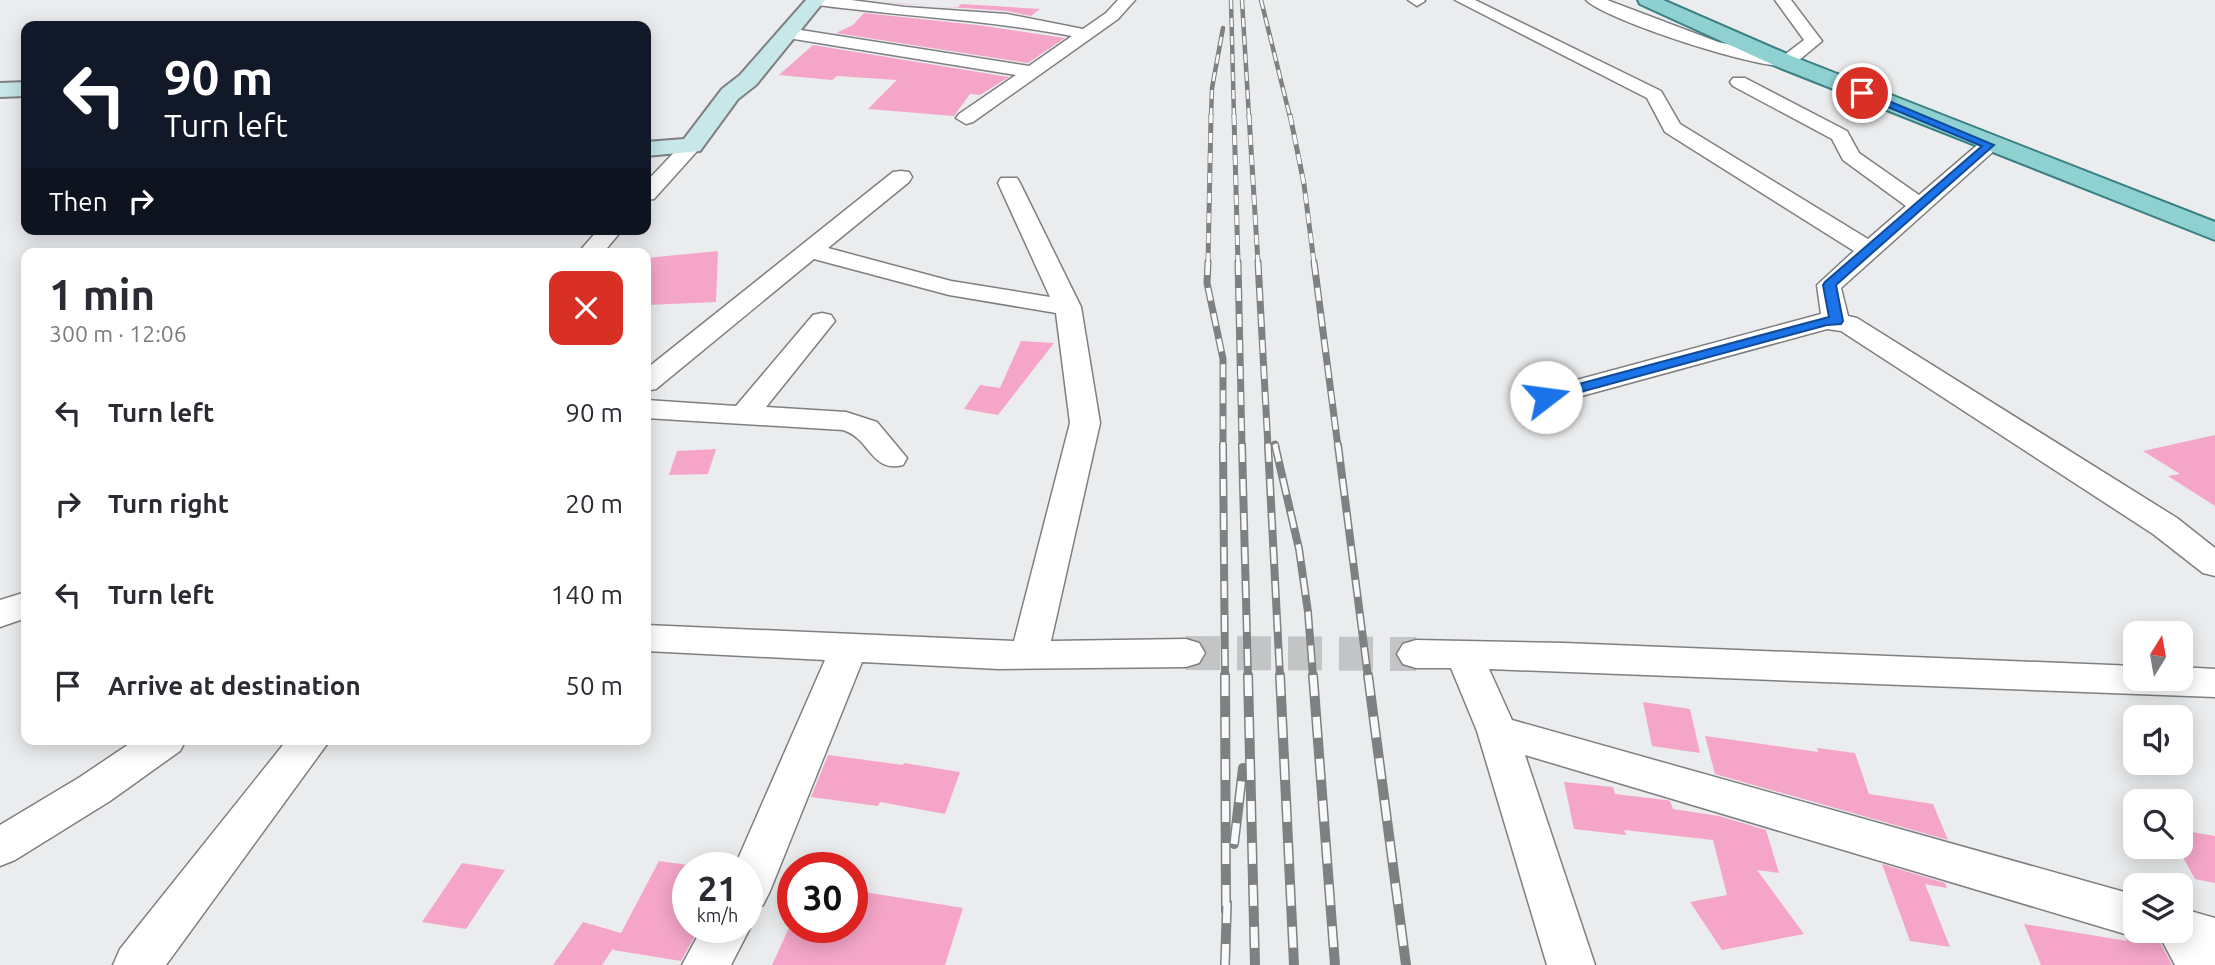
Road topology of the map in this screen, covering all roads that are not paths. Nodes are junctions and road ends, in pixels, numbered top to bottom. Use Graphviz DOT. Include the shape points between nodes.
graph roads {
  1 [pos="800,0"];
  2 [pos="816,0"];
  3 [pos="1127,0"];
  4 [pos="1463,0"];
  5 [pos="1594,0"];
  6 [pos="1647,0"];
  7 [pos="1665,0"];
  8 [pos="1783,0"];
  9 [pos="788,33"];
  10 [pos="1086,34"];
  11 [pos="1777,58"];
  12 [pos="1033,72"];
  13 [pos="1739,82"];
  14 [pos="21,89"];
  15 [pos="0,90"];
  16 [pos="730,94"];
  17 [pos="966,118"];
  18 [pos="1989,145"];
  19 [pos="691,146"];
  20 [pos="651,149"];
  21 [pos="901,177"];
  22 [pos="1009,183"];
  23 [pos="651,189"];
  24 [pos="1919,205"];
  25 [pos="2215,232"];
  26 [pos="606,235"];
  27 [pos="595,248"];
  28 [pos="809,250"];
  29 [pos="1869,250"];
  30 [pos="1068,307"];
  31 [pos="822,321"];
  32 [pos="1836,321"];
  33 [pos="651,379"];
  34 [pos="1546,397"];
  35 [pos="651,409"];
  36 [pos="744,415"];
  37 [pos="892,458"];
  38 [pos="2215,565"];
  39 [pos="21,606"];
  40 [pos="0,614"];
  41 [pos="651,638"];
  42 [pos="849,648"];
  43 [pos="1186,653"];
  44 [pos="1416,654"];
  45 [pos="1029,655"];
  46 [pos="1464,656"];
  47 [pos="2215,683"];
  48 [pos="1497,731"];
  49 [pos="159,745"];
  50 [pos="306,745"];
  51 [pos="0,847"];
  52 [pos="763,853"];
  53 [pos="2123,913"];
  54 [pos="2193,933"];
  55 [pos="2215,939"];
  56 [pos="718,943"];
  57 [pos="2188,943"];
  58 [pos="137,965"];
  59 [pos="706,965"];
  60 [pos="1572,965"];
  61 [pos="2201,965"];
  1 -- 16 [label="street" via="729,81"];
  2 -- 9 [label="street"];
  2 -- 10 [label="street" via="1007,19"];
  3 -- 10 [label="street"];
  4 -- 29 [label="street" via="1654,95 1672,128"];
  5 -- 11 [label="street" via="1690,39 1751,57"];
  6 -- 11 [label="main road"];
  7 -- 11 [label="main road" via="1750,39"];
  8 -- 11 [label="street" via="1814,41"];
  9 -- 12 [label="street"];
  9 -- 16 [label="street"];
  10 -- 12 [label="street"];
  11 -- 18 [label="main road"];
  12 -- 17 [label="street"];
  13 -- 24 [label="street" via="1840,135 1850,156"];
  14 -- 15 [label="street"];
  16 -- 19 [label="street"];
  18 -- 24 [label="street"];
  18 -- 25 [label="main road"];
  19 -- 20 [label="street"];
  19 -- 23 [label="street"];
  21 -- 28 [label="street"];
  22 -- 30 [label="street"];
  24 -- 29 [label="street"];
  26 -- 27 [label="street"];
  28 -- 30 [label="street" via="949,288"];
  28 -- 33 [label="street"];
  29 -- 32 [label="street" via="1829,285"];
  30 -- 45 [label="street" via="1085,423"];
  31 -- 36 [label="street"];
  32 -- 34 [label="street"];
  32 -- 38 [label="street" via="1857,327 2135,506"];
  35 -- 36 [label="street"];
  36 -- 37 [label="street" via="857,423 867,428"];
  39 -- 40 [label="street"];
  41 -- 42 [label="street"];
  42 -- 45 [label="street"];
  42 -- 52 [label="street"];
  43 -- 45 [label="street"];
  44 -- 46 [label="street"];
  46 -- 47 [label="street"];
  46 -- 48 [label="street"];
  48 -- 53 [label="street"];
  48 -- 60 [label="street"];
  49 -- 51 [label="street"];
  50 -- 58 [label="street"];
  54 -- 55 [label="street"];
  56 -- 59 [label="street"];
  57 -- 61 [label="street"];
}
